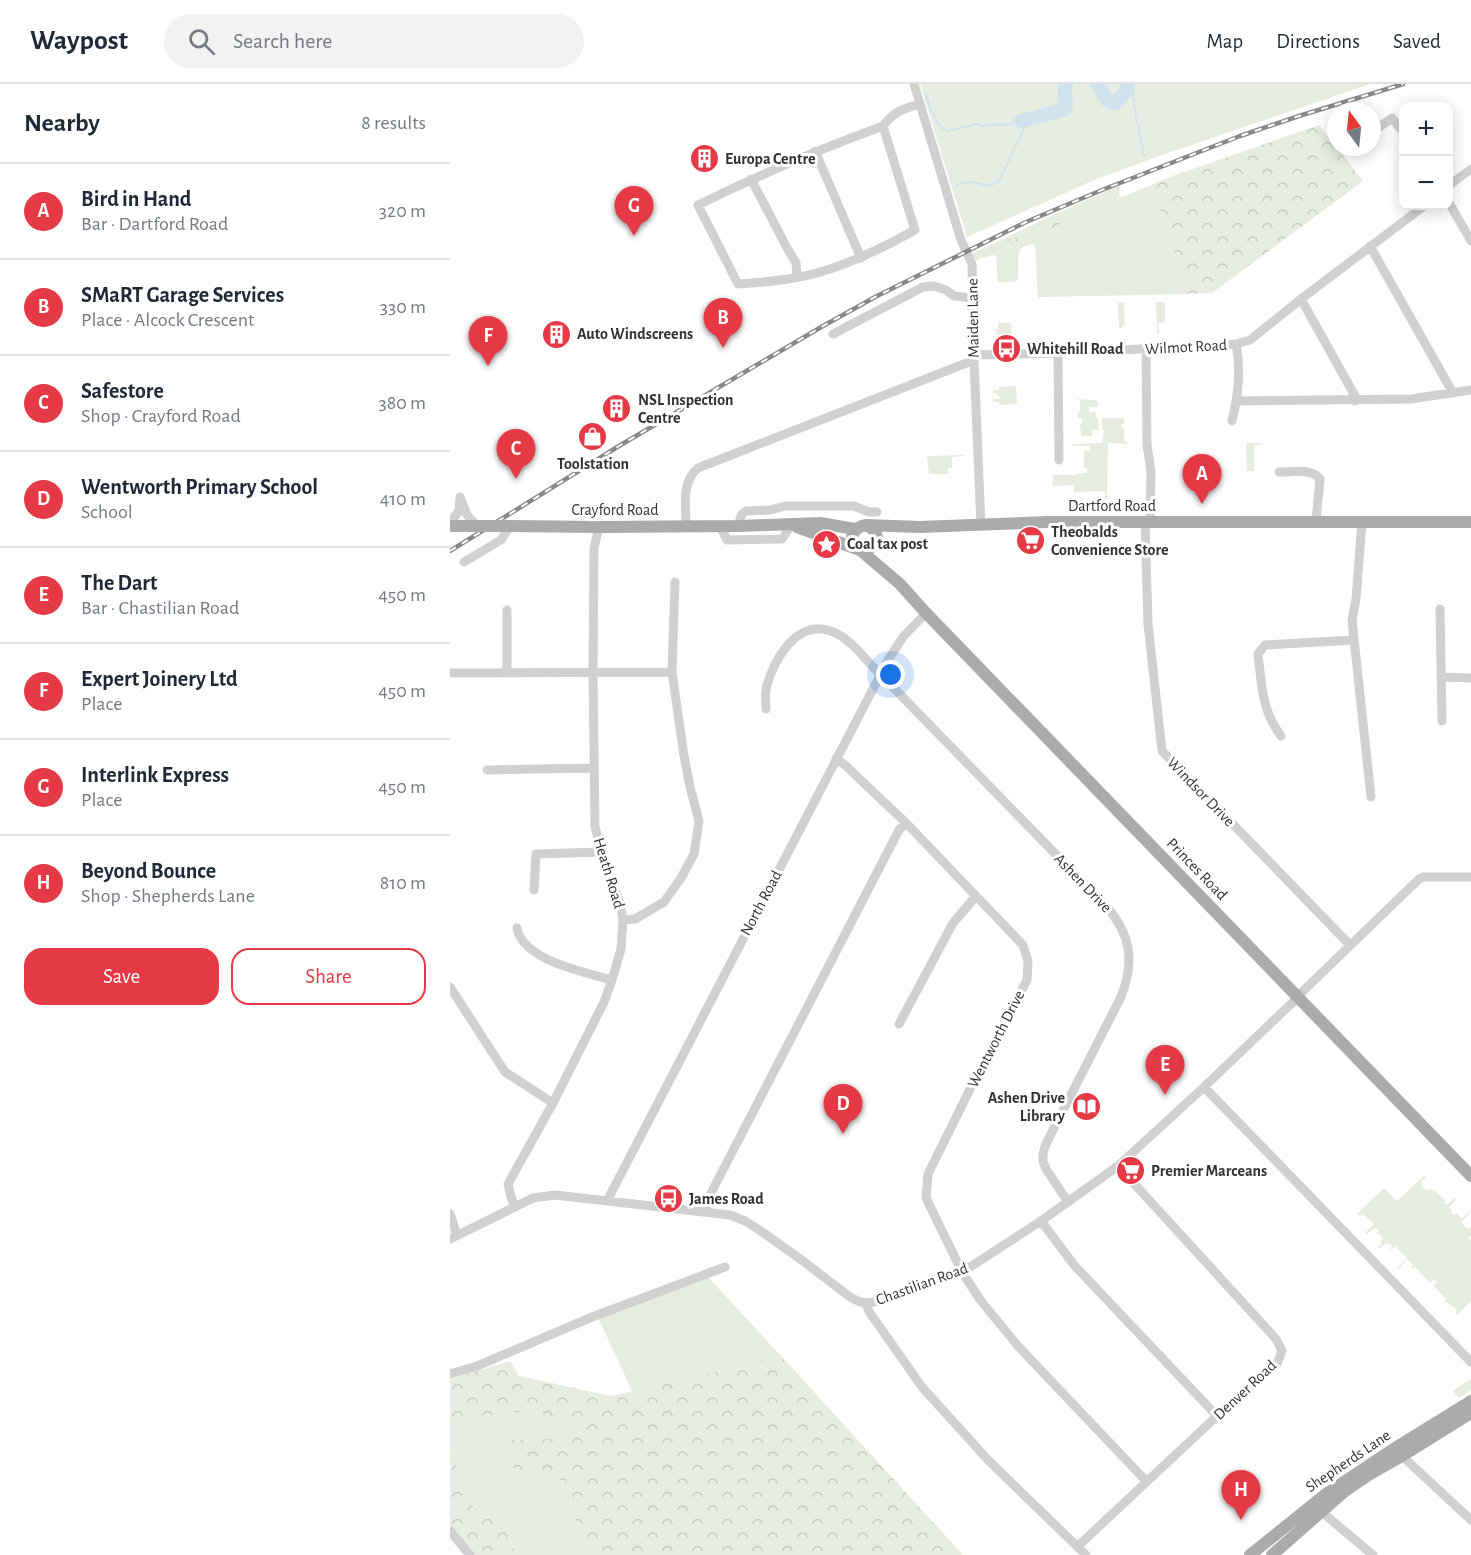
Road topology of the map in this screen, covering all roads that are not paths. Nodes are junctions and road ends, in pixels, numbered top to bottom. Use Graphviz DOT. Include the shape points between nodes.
graph roads {
  1 [pos="914,84"];
  2 [pos="919,104"];
  3 [pos="882,126"];
  4 [pos="1381,126"];
  5 [pos="1399,127"];
  6 [pos="815,151"];
  7 [pos="1471,169"];
  8 [pos="751,179"];
  9 [pos="1453,183"];
  10 [pos="1453,208"];
  11 [pos="1419,210"];
  12 [pos="1471,241"];
  13 [pos="1370,246"];
  14 [pos="861,258"];
  15 [pos="796,277"];
  16 [pos="973,298"];
  17 [pos="1301,298"];
  18 [pos="833,334"];
  19 [pos="1236,344"];
  20 [pos="1146,350"];
  21 [pos="1058,353"];
  22 [pos="974,358"];
  23 [pos="1471,390"];
  24 [pos="1453,393"];
  25 [pos="1237,401"];
  26 [pos="1355,401"];
  27 [pos="1232,421"];
  28 [pos="1059,460"];
  29 [pos="1279,472"];
  30 [pos="820,507"];
  31 [pos="877,512"];
  32 [pos="1316,521"];
  33 [pos="1148,522"];
  34 [pos="1362,522"];
  35 [pos="1471,522"];
  36 [pos="820,523"];
  37 [pos="450,525"];
  38 [pos="791,525"];
  39 [pos="981,525"];
  40 [pos="477,526"];
  41 [pos="507,526"];
  42 [pos="686,526"];
  43 [pos="720,526"];
  44 [pos="740,526"];
  45 [pos="898,526"];
  46 [pos="593,527"];
  47 [pos="861,527"];
  48 [pos="877,540"];
  49 [pos="858,549"];
  50 [pos="464,562"];
  51 [pos="675,582"];
  52 [pos="900,584"];
  53 [pos="1440,609"];
  54 [pos="507,610"];
  55 [pos="926,613"];
  56 [pos="1353,640"];
  57 [pos="507,672"];
  58 [pos="672,672"];
  59 [pos="450,673"];
  60 [pos="593,673"];
  61 [pos="880,674"];
  62 [pos="1441,677"];
  63 [pos="1471,678"];
  64 [pos="766,709"];
  65 [pos="1442,722"];
  66 [pos="1281,736"];
  67 [pos="836,759"];
  68 [pos="594,768"];
  69 [pos="487,770"];
  70 [pos="1371,797"];
  71 [pos="906,823"];
  72 [pos="601,852"];
  73 [pos="1471,877"];
  74 [pos="534,890"];
  75 [pos="975,897"];
  76 [pos="623,920"];
  77 [pos="517,928"];
  78 [pos="1350,945"];
  79 [pos="612,980"];
  80 [pos="450,987"];
  81 [pos="1297,997"];
  82 [pos="899,1024"];
  83 [pos="1204,1087"];
  84 [pos="554,1103"];
  85 [pos="1118,1166"];
  86 [pos="1471,1176"];
  87 [pos="607,1201"];
  88 [pos="1068,1202"];
  89 [pos="515,1207"];
  90 [pos="705,1212"];
  91 [pos="450,1214"];
  92 [pos="1041,1221"];
  93 [pos="454,1237"];
  94 [pos="724,1267"];
  95 [pos="962,1272"];
  96 [pos="867,1303"];
  97 [pos="1471,1362"];
  98 [pos="450,1374"];
  99 [pos="1471,1401"];
  100 [pos="1471,1413"];
  101 [pos="1217,1416"];
  102 [pos="1402,1456"];
  103 [pos="1146,1481"];
  104 [pos="1317,1508"];
  105 [pos="1471,1520"];
  106 [pos="450,1531"];
  107 [pos="1272,1537"];
  108 [pos="1077,1547"];
  109 [pos="1279,1553"];
  110 [pos="470,1555"];
  111 [pos="1086,1555"];
  112 [pos="1250,1555"];
  113 [pos="1373,1555"];
  1 -- 2 [label="street, Maiden Lane"];
  2 -- 3 [label="street" via="889,117"];
  2 -- 16 [label="street, Maiden Lane" via="972,264"];
  3 -- 6 [label="street"];
  3 -- 14 [label="street" via="915,230"];
  4 -- 5 [label="street" via="1392,118"];
  6 -- 8 [label="street"];
  6 -- 14 [label="street"];
  7 -- 9 [label="street"];
  8 -- 15 [label="street" via="796,263"];
  8 -- 15 [label="street" via="698,204 738,284"];
  10 -- 12 [label="street"];
  11 -- 13 [label="street, Wilmot Road"];
  13 -- 17 [label="street, Wilmot Road"];
  13 -- 24 [label="street"];
  14 -- 15 [label="street"];
  16 -- 18 [label="street" via="954,296 934,286 923,287"];
  16 -- 22 [label="street, Maiden Lane"];
  17 -- 19 [label="street, Wilmot Road" via="1250,340"];
  17 -- 26 [label="street"];
  19 -- 20 [label="street, Wilmot Road"];
  19 -- 25 [label="street"];
  20 -- 21 [label="street, Wilmot Road"];
  20 -- 33 [label="street, Windsor Drive" via="1151,472"];
  21 -- 22 [label="street, Wilmot Road"];
  21 -- 28 [label="street"];
  22 -- 39 [label="street, Maiden Lane"];
  22 -- 42 [label="street, Wilmot Road" via="698,468 687,484"];
  23 -- 24 [label="street"];
  24 -- 26 [label="street"];
  25 -- 26 [label="street"];
  25 -- 27 [label="street"];
  29 -- 32 [label="street" via="1311,472 1320,479"];
  30 -- 31 [label="street" via="854,506"];
  30 -- 36 [label="street"];
  30 -- 44 [label="street" via="746,511"];
  32 -- 33 [label="main road, Dartford Road"];
  32 -- 34 [label="main road, Dartford Road"];
  33 -- 39 [label="main road, Dartford Road"];
  33 -- 78 [label="street, Windsor Drive" via="1148,624 1162,751"];
  34 -- 35 [label="main road, Dartford Road"];
  34 -- 56 [label="street"];
  36 -- 38 [label="main road, Crayford Road"];
  36 -- 47 [label="main road, Crayford Road"];
  37 -- 40 [label="main road, Crayford Road"];
  37 -- 40 [label="street" via="459,511 460,497 467,516"];
  38 -- 43 [label="street, Crayford Road" via="782,539 727,540"];
  38 -- 44 [label="main road, Crayford Road"];
  38 -- 49 [label="main road, Crayford Road"];
  39 -- 45 [label="main road, Dartford Road"];
  40 -- 41 [label="main road, Crayford Road, bridge"];
  41 -- 46 [label="main road, Crayford Road"];
  41 -- 50 [label="street" via="501,540"];
  42 -- 43 [label="main road, Crayford Road"];
  42 -- 46 [label="main road, Crayford Road"];
  43 -- 44 [label="main road, Crayford Road"];
  45 -- 47 [label="main road, Dartford Road"];
  45 -- 48 [label="main road, Dartford Road" via="881,533"];
  46 -- 60 [label="street, Heath Road"];
  47 -- 48 [label="main road" via="873,528"];
  47 -- 49 [label="main road" via="852,536"];
  48 -- 49 [label="main road" via="872,548"];
  48 -- 52 [label="main road, Princes Road" via="878,550"];
  49 -- 52 [label="main road, Princes Road"];
  51 -- 58 [label="street"];
  52 -- 55 [label="main road, Princes Road"];
  53 -- 62 [label="street"];
  54 -- 57 [label="street"];
  55 -- 61 [label="street, North Road" via="903,637"];
  55 -- 81 [label="main road, Princes Road"];
  56 -- 66 [label="street" via="1265,645 1258,654 1265,705"];
  56 -- 70 [label="street"];
  57 -- 59 [label="street"];
  57 -- 60 [label="street"];
  58 -- 60 [label="street"];
  58 -- 76 [label="street" via="699,821 694,854 664,902 635,919"];
  60 -- 68 [label="street, Heath Road"];
  61 -- 64 [label="street" via="844,637 814,629 799,634 775,663 766,690"];
  61 -- 67 [label="street, North Road"];
  61 -- 88 [label="street, Ashen Drive" via="1106,906 1125,933 1129,957 1124,990 1043,1154 1046,1169"];
  62 -- 63 [label="street"];
  62 -- 65 [label="street"];
  67 -- 71 [label="street, Wentworth Drive"];
  67 -- 87 [label="street, North Road"];
  68 -- 69 [label="street"];
  68 -- 72 [label="street, Heath Road" via="595,826"];
  71 -- 75 [label="street, Wentworth Drive"];
  71 -- 90 [label="street" via="710,1195"];
  72 -- 74 [label="street" via="536,854"];
  72 -- 76 [label="street, Heath Road"];
  73 -- 78 [label="street, Chastilian Road" via="1419,879"];
  75 -- 82 [label="street" via="953,923"];
  75 -- 95 [label="street, Wentworth Drive" via="1023,945 1028,962 1027,980 928,1174 926,1198"];
  76 -- 79 [label="street, Heath Road" via="621,949"];
  77 -- 79 [label="street" via="523,942 544,958"];
  78 -- 81 [label="street, Chastilian Road"];
  79 -- 84 [label="street, Heath Road"];
  80 -- 84 [label="street" via="506,1072"];
  81 -- 83 [label="street, Chastilian Road"];
  81 -- 86 [label="main road, Princes Road"];
  83 -- 85 [label="street, Chastilian Road"];
  83 -- 97 [label="street"];
  84 -- 89 [label="street, Heath Road" via="508,1184"];
  85 -- 88 [label="street, Chastilian Road"];
  85 -- 101 [label="street, Denver Road" via="1276,1339 1282,1351 1276,1364"];
  87 -- 89 [label="street, Chastilian Road" via="555,1195 534,1198"];
  87 -- 90 [label="street, Chastilian Road"];
  88 -- 92 [label="street, Chastilian Road"];
  89 -- 93 [label="street, Chastilian Road"];
  90 -- 96 [label="street, Chastilian Road" via="745,1221 850,1297"];
  91 -- 93 [label="street"];
  92 -- 95 [label="street, Chastilian Road"];
  92 -- 101 [label="street" via="1074,1265"];
  94 -- 98 [label="street"];
  95 -- 96 [label="street, Chastilian Road" via="890,1299"];
  95 -- 103 [label="street, Wentworth Drive" via="1011,1339"];
  96 -- 108 [label="street" via="870,1313 926,1392 989,1461"];
  99 -- 104 [label="main road, Shepherds Lane" via="1361,1470"];
  100 -- 102 [label="main road, Shepherds Lane"];
  101 -- 103 [label="street, Denver Road"];
  102 -- 104 [label="main road, Shepherds Lane"];
  102 -- 105 [label="street"];
  103 -- 108 [label="street, Denver Road"];
  104 -- 107 [label="main road, Shepherds Lane"];
  104 -- 109 [label="main road, Shepherds Lane"];
  104 -- 113 [label="street"];
  106 -- 110 [label="street"];
  107 -- 109 [label="street"];
  107 -- 112 [label="main road, Shepherds Lane"];
  108 -- 111 [label="street"];
}
